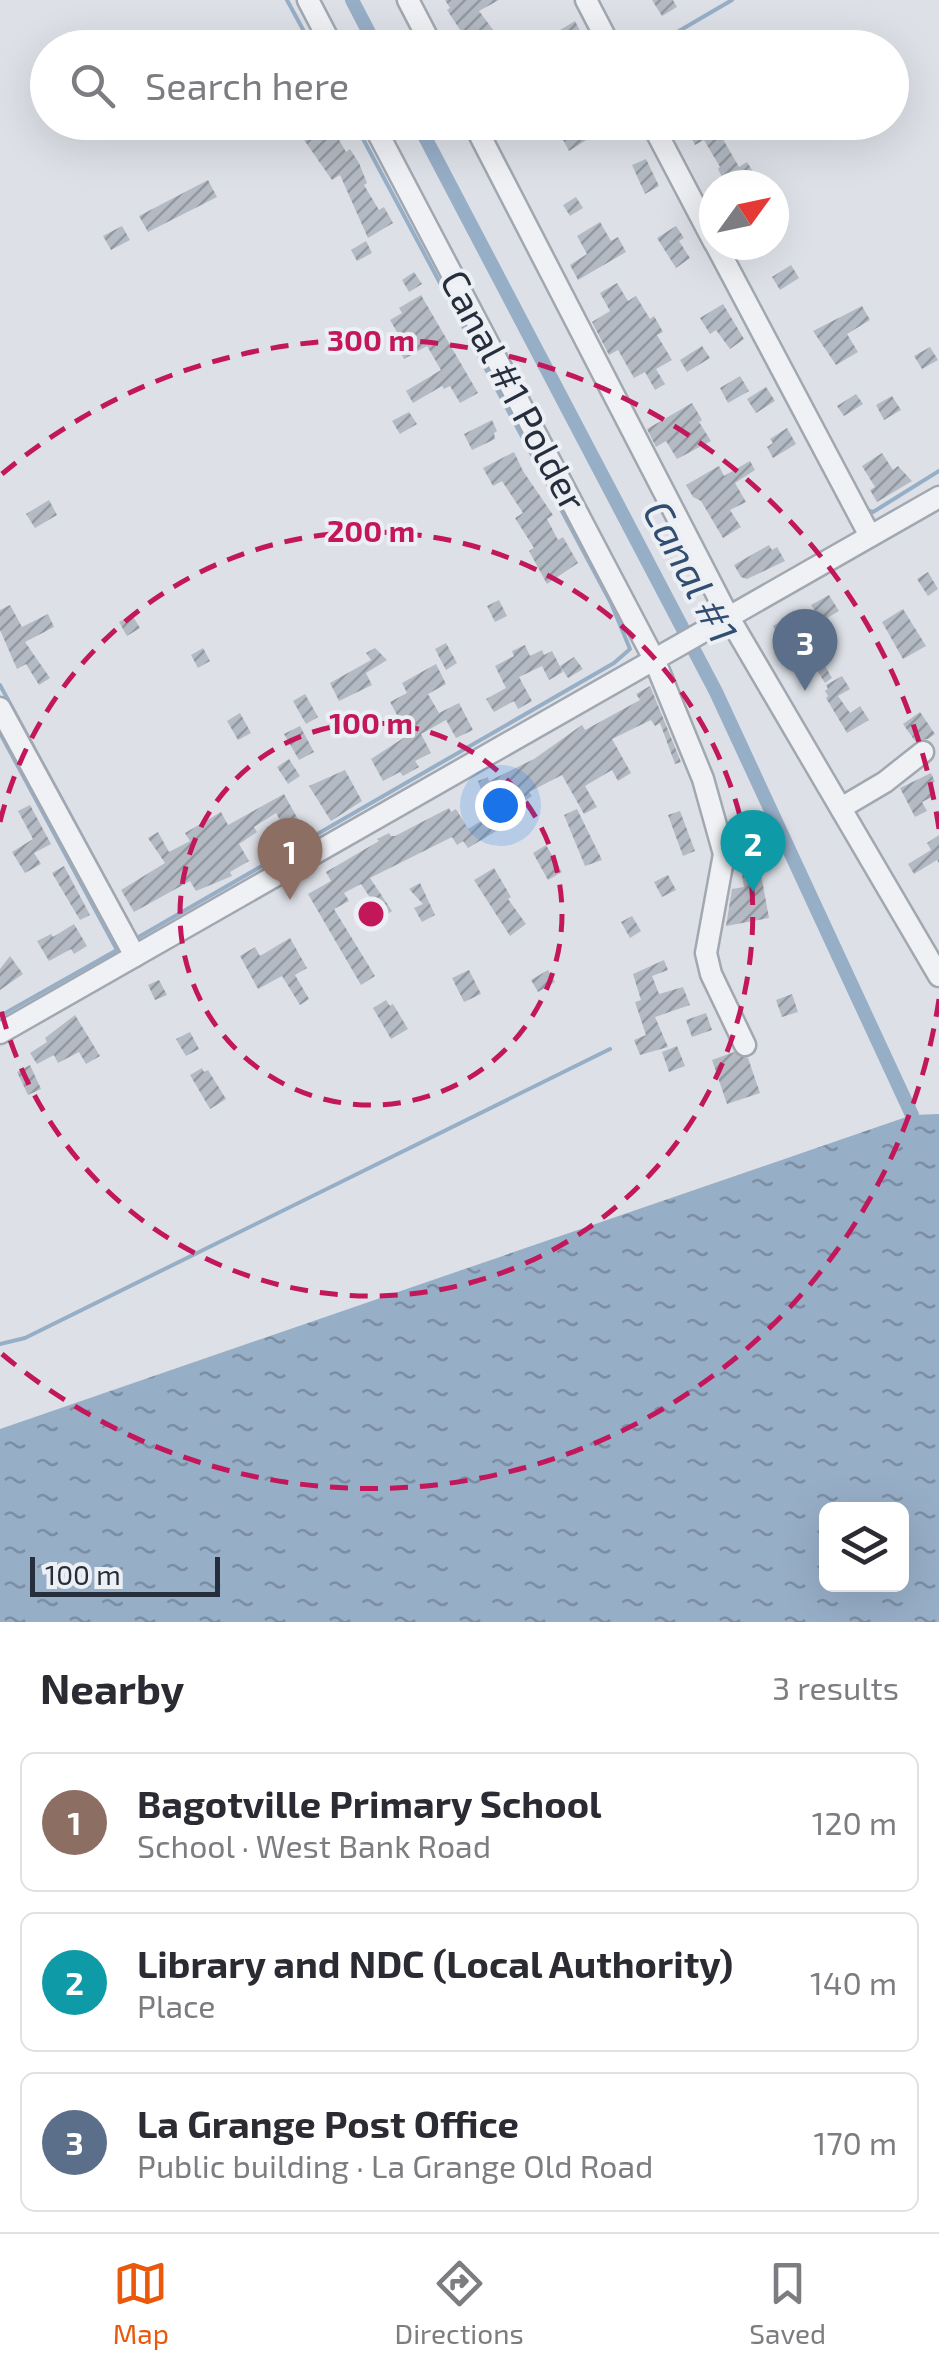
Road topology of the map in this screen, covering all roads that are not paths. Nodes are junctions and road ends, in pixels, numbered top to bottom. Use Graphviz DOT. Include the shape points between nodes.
graph roads {
  1 [pos="308,0"];
  2 [pos="408,0"];
  3 [pos="586,0"];
  4 [pos="324,30"];
  5 [pos="424,30"];
  6 [pos="602,30"];
  7 [pos="382,140"];
  8 [pos="482,140"];
  9 [pos="660,140"];
  10 [pos="699,214"];
  11 [pos="723,260"];
  12 [pos="939,497"];
  13 [pos="870,536"];
  14 [pos="723,619"];
  15 [pos="662,655"];
  16 [pos="0,708"];
  17 [pos="923,752"];
  18 [pos="840,808"];
  19 [pos="135,956"];
  20 [pos="939,976"];
  21 [pos="0,1033"];
  22 [pos="745,1045"];
  1 -- 4 [label="street"];
  2 -- 5 [label="street"];
  3 -- 6 [label="street"];
  7 -- 15 [label="street, Canal #1 Polder"];
  8 -- 14 [label="street"];
  9 -- 10 [label="street"];
  11 -- 13 [label="street"];
  12 -- 13 [label="street"];
  13 -- 14 [label="street"];
  14 -- 15 [label="street"];
  14 -- 18 [label="street"];
  15 -- 19 [label="street"];
  15 -- 22 [label="street, Canal #1 Polder" via="722,842 706,953"];
  16 -- 19 [label="street"];
  17 -- 18 [label="street"];
  18 -- 20 [label="street"];
  19 -- 21 [label="street"];
}
